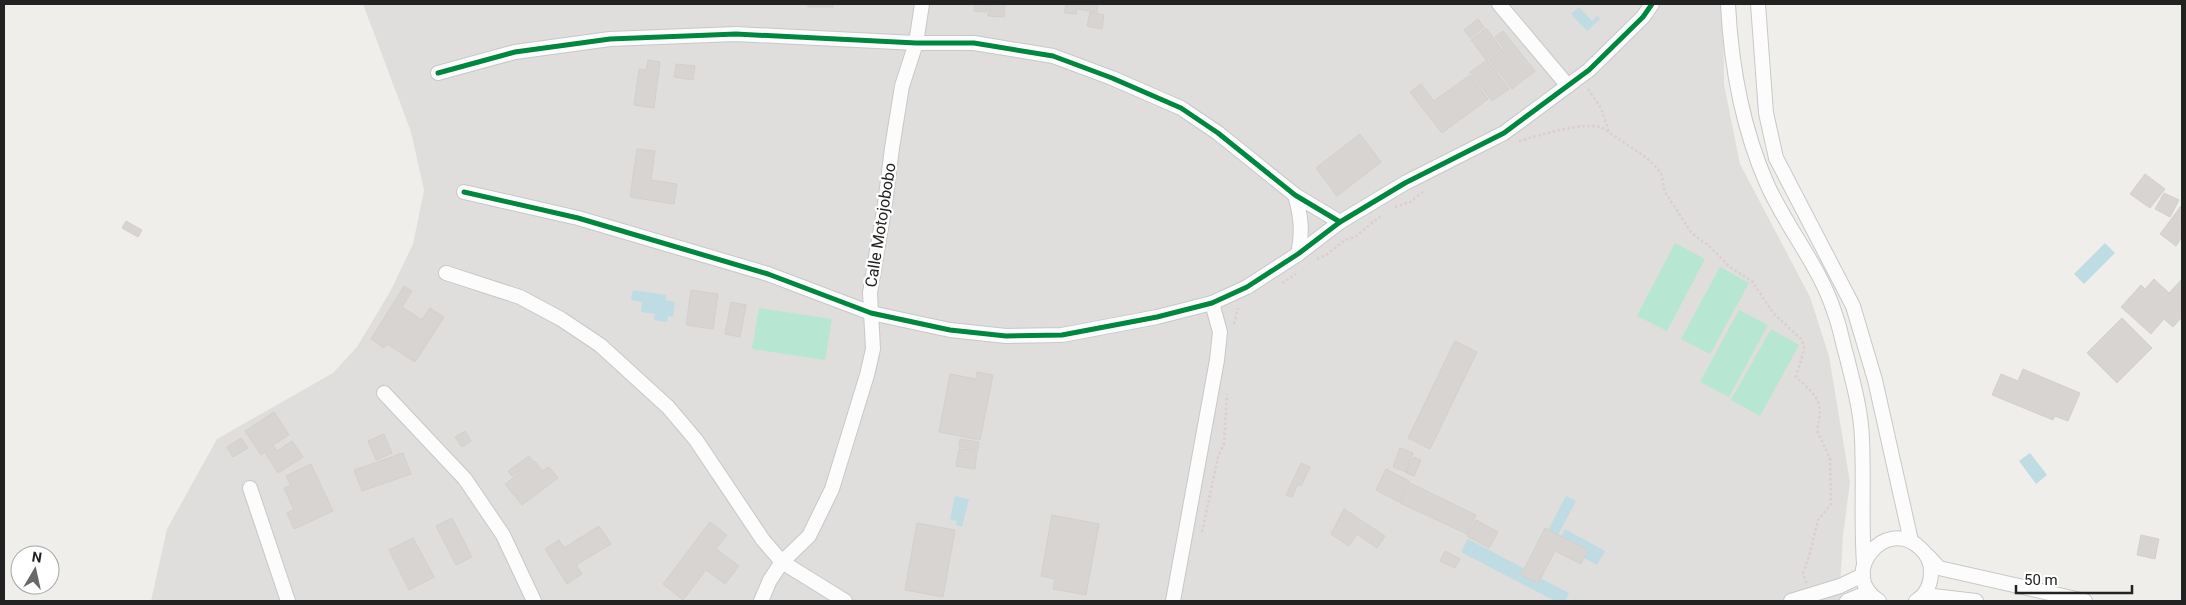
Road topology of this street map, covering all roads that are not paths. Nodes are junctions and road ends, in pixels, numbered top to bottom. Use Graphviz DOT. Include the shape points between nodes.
graph roads {
  1 [pos="922,4"];
  2 [pos="1498,4"];
  3 [pos="1652,4"];
  4 [pos="1728,4"];
  5 [pos="1758,4"];
  6 [pos="916,43"];
  7 [pos="438,73"];
  8 [pos="1574,82"];
  9 [pos="464,192"];
  10 [pos="1295,195"];
  11 [pos="1340,222"];
  12 [pos="1298,254"];
  13 [pos="446,273"];
  14 [pos="1212,303"];
  15 [pos="871,313"];
  16 [pos="384,393"];
  17 [pos="250,488"];
  18 [pos="1911,541"];
  19 [pos="1925,552"];
  20 [pos="782,562"];
  21 [pos="1864,569"];
  22 [pos="1874,597"];
  23 [pos="1918,600"];
  24 [pos="288,601"];
  25 [pos="534,601"];
  26 [pos="761,601"];
  27 [pos="845,601"];
  28 [pos="1173,601"];
  29 [pos="1791,601"];
  30 [pos="1847,601"];
  31 [pos="1976,601"];
  32 [pos="2085,601"];
  1 -- 6 [label="street, Calle Motojobobo"];
  2 -- 8 [label="street"];
  3 -- 8 [label="street" via="1643,17"];
  4 -- 21 [label="street" via="1738,91 1750,138 1767,184 1819,272 1836,314 1857,396 1862,437"];
  5 -- 18 [label="street" via="1766,113 1776,158 1853,306 1875,380"];
  6 -- 7 [label="street" via="736,34 610,39 515,52"];
  6 -- 10 [label="street" via="974,43 1053,56 1112,78 1181,108 1218,133"];
  6 -- 15 [label="street, Calle Motojobobo" via="902,86 870,293"];
  8 -- 11 [label="street" via="1504,133 1405,183"];
  9 -- 15 [label="street" via="578,218 750,268"];
  10 -- 11 [label="street"];
  10 -- 12 [label="street" via="1302,238"];
  11 -- 12 [label="street"];
  12 -- 14 [label="street" via="1247,287"];
  13 -- 20 [label="street" via="520,297 561,319 629,370 668,407 696,440 763,540"];
  14 -- 15 [label="street" via="1062,335 1006,336 950,330"];
  14 -- 28 [label="street" via="1220,332 1217,360"];
  15 -- 20 [label="street, Calle Motojobobo" via="873,349 832,489 809,536"];
  16 -- 25 [label="street" via="465,479 503,535"];
  17 -- 24 [label="street"];
  18 -- 19 [label="street"];
  18 -- 21 [label="street" via="1894,539 1877,545 1869,553"];
  19 -- 23 [label="street" via="1931,581"];
  19 -- 32 [label="street" via="1939,568"];
  20 -- 26 [label="street, Calle Motojobobo"];
  20 -- 27 [label="street"];
  21 -- 22 [label="street"];
  21 -- 29 [label="street" via="1840,586"];
  22 -- 30 [label="street"];
  23 -- 31 [label="street" via="1933,596"];
}
